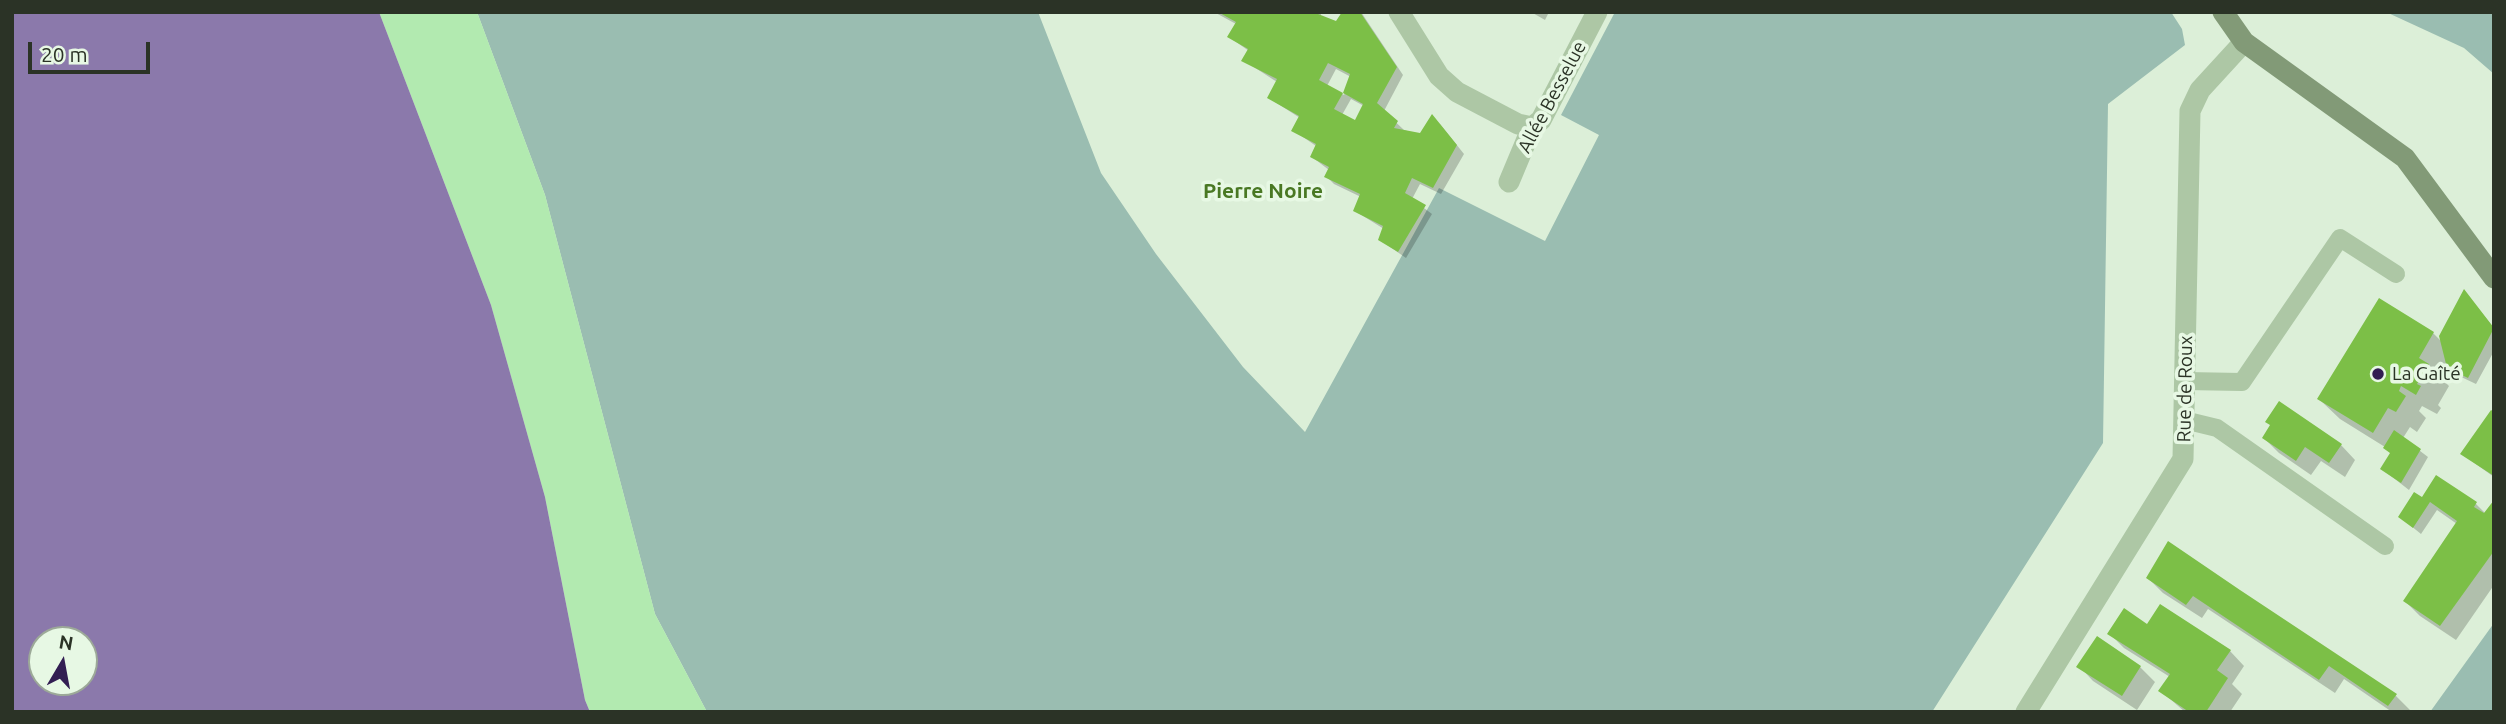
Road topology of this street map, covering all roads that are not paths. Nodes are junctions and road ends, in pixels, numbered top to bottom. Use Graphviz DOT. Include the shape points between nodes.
graph roads {
  1 [pos="1399,12"];
  2 [pos="1597,12"];
  3 [pos="2223,12"];
  4 [pos="2244,42"];
  5 [pos="1532,127"];
  6 [pos="1509,182"];
  7 [pos="2396,274"];
  8 [pos="2494,278"];
  9 [pos="2185,381"];
  10 [pos="2184,420"];
  11 [pos="2385,546"];
  12 [pos="2026,712"];
  1 -- 5 [label="street" via="1439,76 1457,92"];
  2 -- 5 [label="street, Allée Besselue" via="1541,120"];
  3 -- 4 [label="street"];
  4 -- 8 [label="street" via="2405,158"];
  4 -- 9 [label="street, Rue de Roux" via="2200,90 2190,111"];
  5 -- 6 [label="street, Allée Besselue"];
  7 -- 9 [label="lane" via="2340,238 2242,382"];
  9 -- 10 [label="street, Rue de Roux"];
  10 -- 11 [label="lane" via="2217,428"];
  10 -- 12 [label="street, Rue de Roux" via="2183,459"];
}
